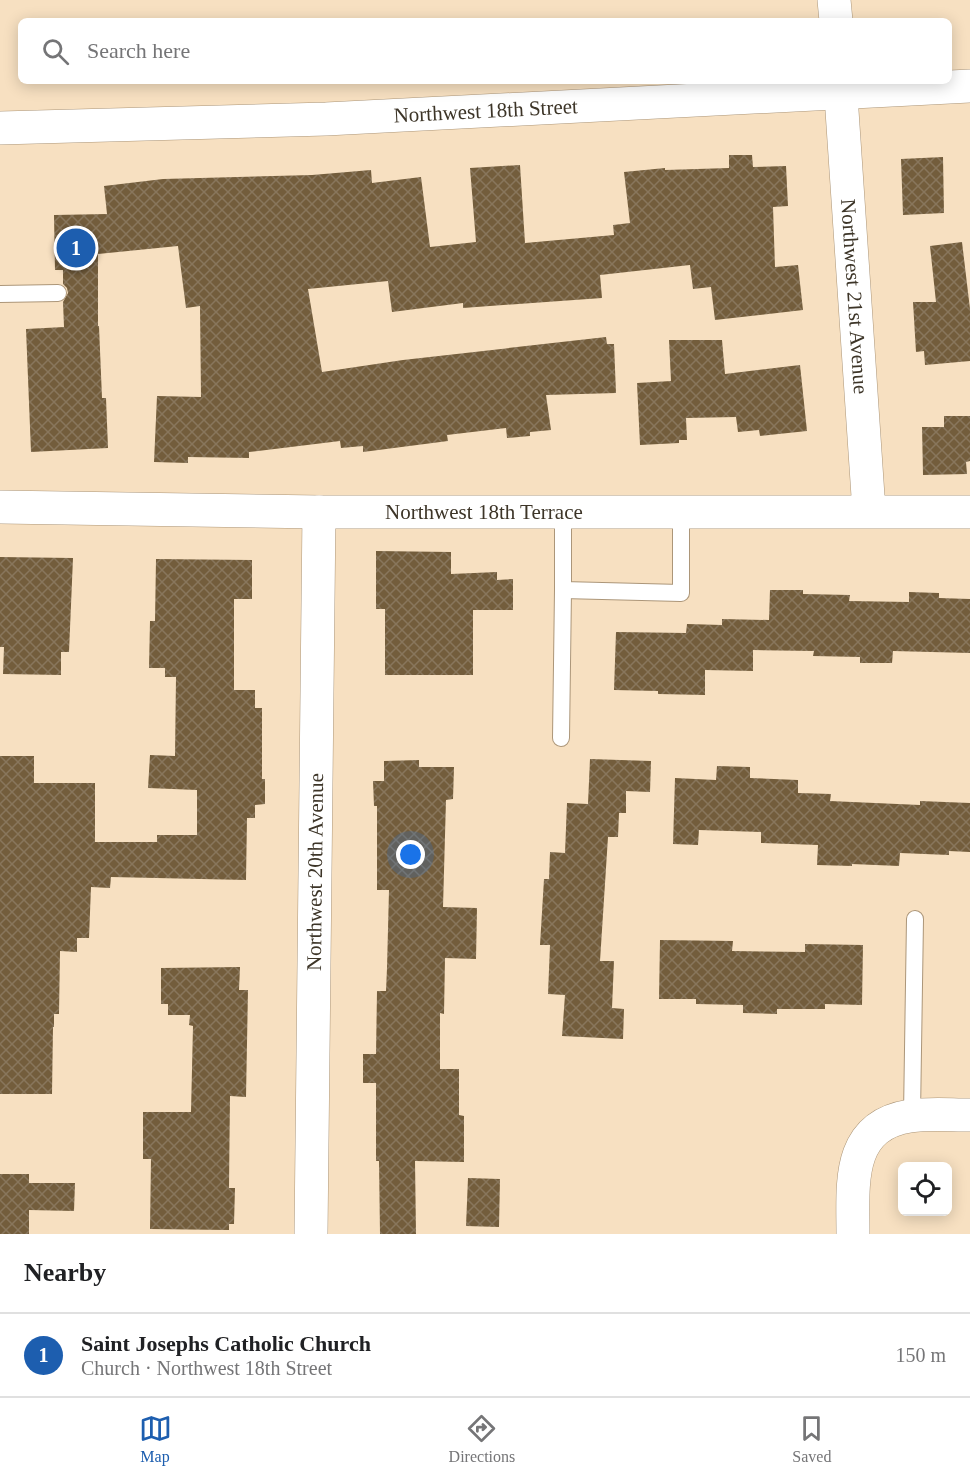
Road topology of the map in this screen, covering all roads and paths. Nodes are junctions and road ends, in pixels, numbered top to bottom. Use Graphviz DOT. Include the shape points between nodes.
graph roads {
  1 [pos="834,0"];
  2 [pos="836,18"];
  3 [pos="970,86"];
  4 [pos="841,87"];
  5 [pos="0,128"];
  6 [pos="58,293"];
  7 [pos="0,294"];
  8 [pos="0,507"];
  9 [pos="563,511"];
  10 [pos="869,511"];
  11 [pos="319,512"];
  12 [pos="681,512"];
  13 [pos="970,512"];
  14 [pos="563,590"];
  15 [pos="561,738"];
  16 [pos="915,919"];
  17 [pos="912,1115"];
  18 [pos="970,1115"];
  19 [pos="311,1234"];
  20 [pos="853,1234"];
  1 -- 2 [label="street"];
  3 -- 4 [label="street, Northwest 18th Street"];
  4 -- 5 [label="street, Northwest 18th Street" via="326,119"];
  4 -- 10 [label="street, Northwest 21st Avenue"];
  6 -- 7 [label="lane"];
  8 -- 11 [label="street, Northwest 18th Terrace"];
  9 -- 11 [label="street, Northwest 18th Terrace"];
  9 -- 12 [label="street, Northwest 18th Terrace"];
  9 -- 14 [label="lane"];
  10 -- 12 [label="street, Northwest 18th Terrace"];
  10 -- 13 [label="street, Northwest 18th Terrace"];
  11 -- 19 [label="street, Northwest 20th Avenue"];
  12 -- 14 [label="lane" via="681,593"];
  14 -- 15 [label="lane"];
  16 -- 17 [label="lane"];
  17 -- 18 [label="street"];
  17 -- 20 [label="street" via="875,1129 862,1144 853,1188"];
}
